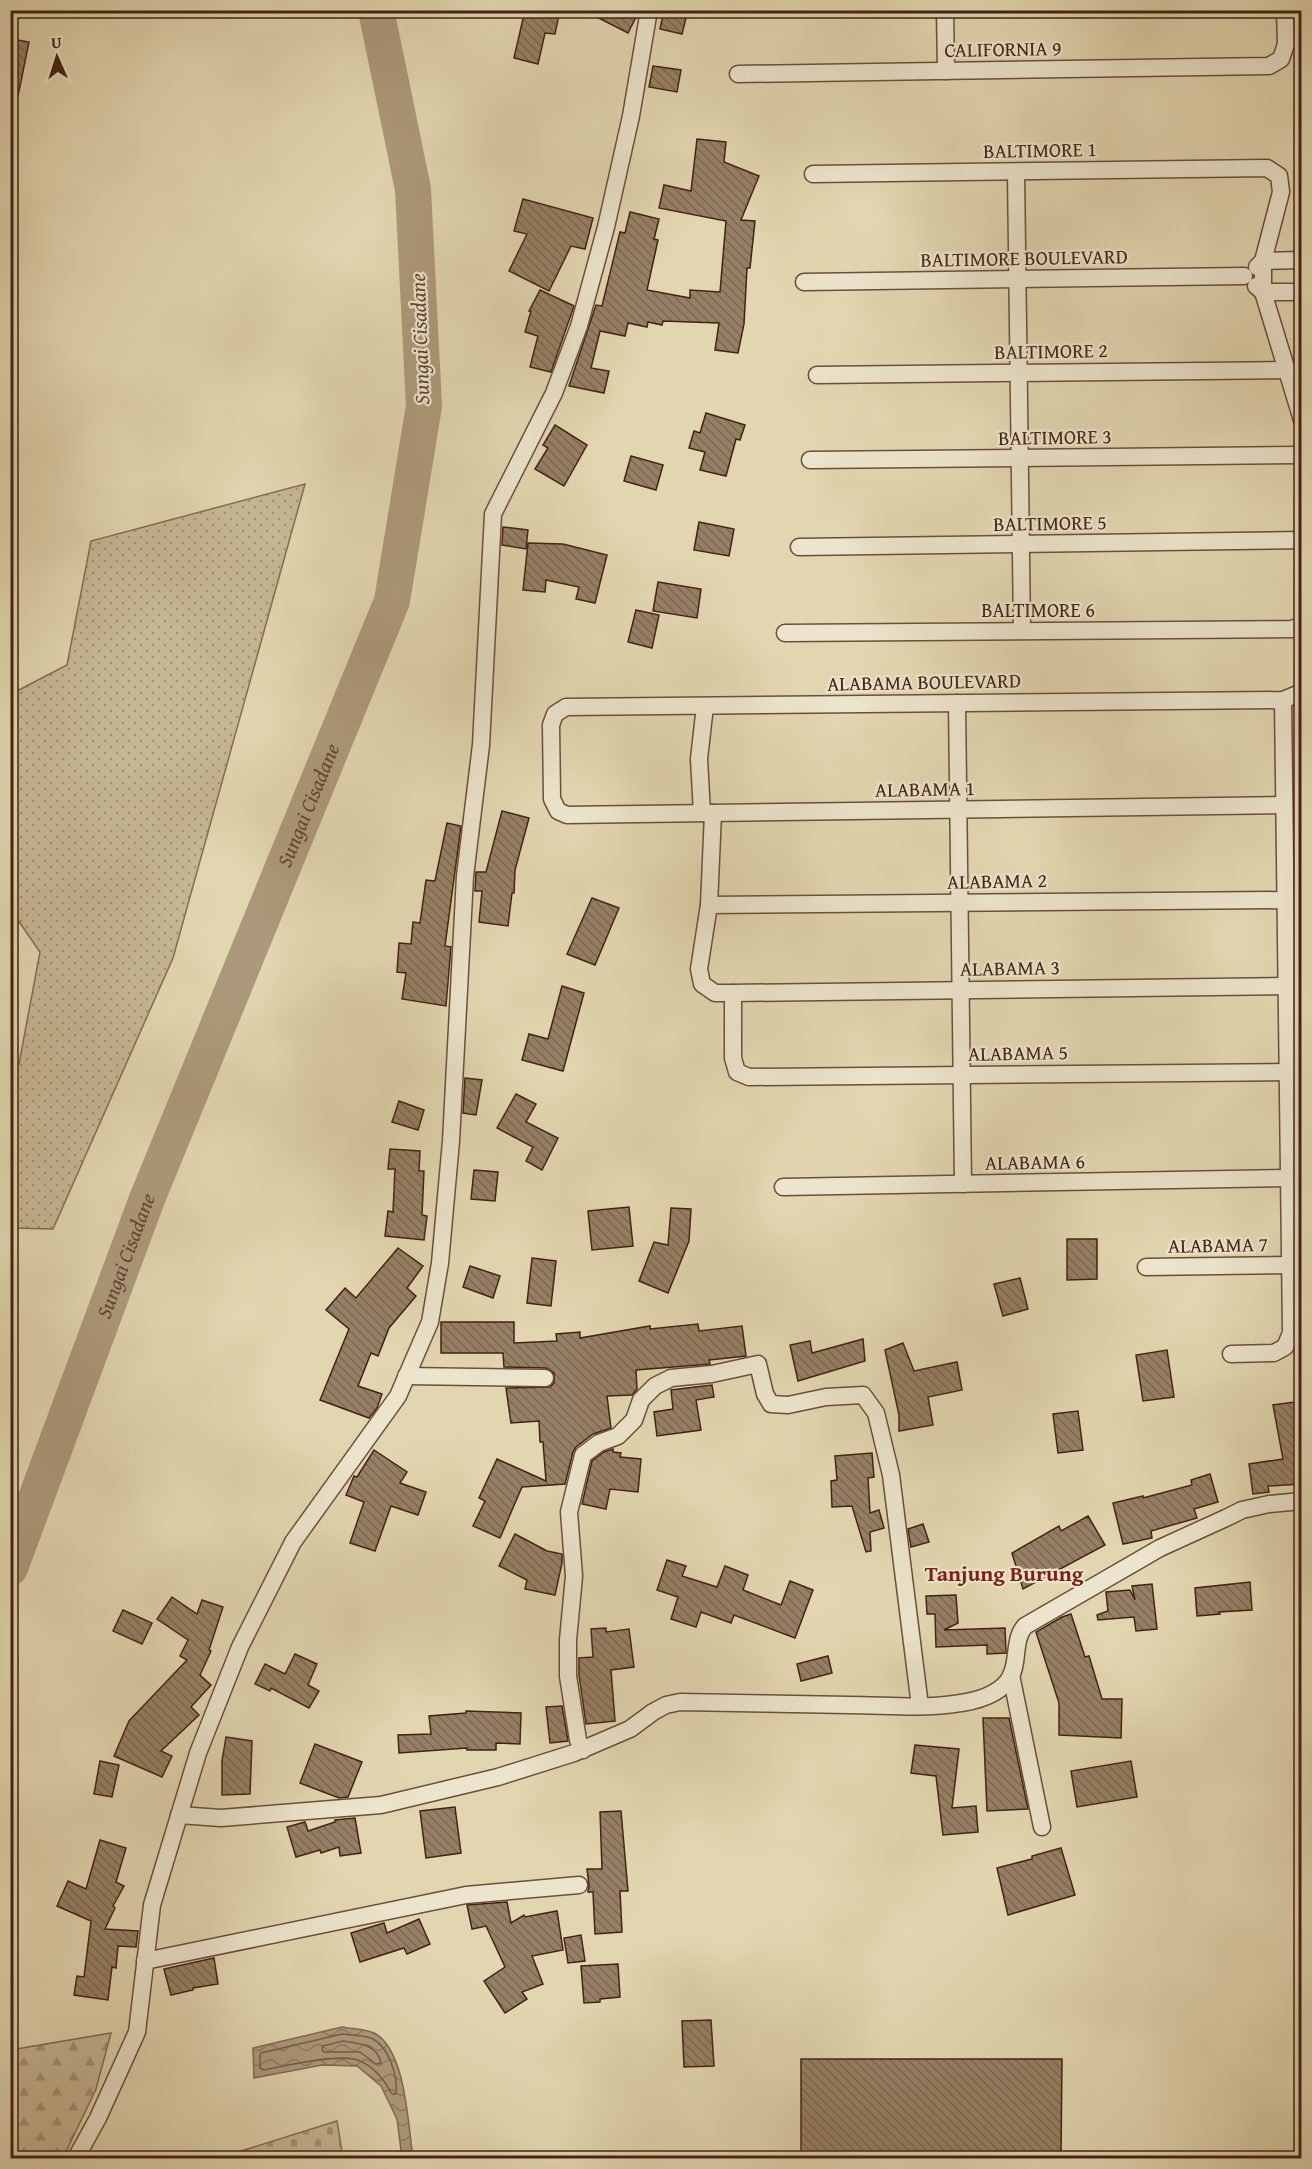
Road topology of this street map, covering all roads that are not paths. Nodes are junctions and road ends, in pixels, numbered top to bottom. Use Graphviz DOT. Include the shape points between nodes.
graph roads {
  1 [pos="649,10"];
  2 [pos="945,10"];
  3 [pos="1285,10"];
  4 [pos="946,71"];
  5 [pos="738,74"];
  6 [pos="1016,172"];
  7 [pos="813,174"];
  8 [pos="1302,260"];
  9 [pos="1263,261"];
  10 [pos="1244,276"];
  11 [pos="1017,279"];
  12 [pos="804,282"];
  13 [pos="1263,292"];
  14 [pos="1302,292"];
  15 [pos="1286,370"];
  16 [pos="1018,373"];
  17 [pos="817,375"];
  18 [pos="1302,420"];
  19 [pos="1302,455"];
  20 [pos="1020,458"];
  21 [pos="810,460"];
  22 [pos="1302,540"];
  23 [pos="1021,544"];
  24 [pos="799,547"];
  25 [pos="1297,627"];
  26 [pos="1022,631"];
  27 [pos="785,633"];
  28 [pos="1302,692"];
  29 [pos="1283,700"];
  30 [pos="957,703"];
  31 [pos="705,706"];
  32 [pos="1284,805"];
  33 [pos="959,810"];
  34 [pos="707,813"];
  35 [pos="567,815"];
  36 [pos="1285,900"];
  37 [pos="960,903"];
  38 [pos="709,905"];
  39 [pos="1287,986"];
  40 [pos="961,990"];
  41 [pos="733,993"];
  42 [pos="1287,1072"];
  43 [pos="962,1075"];
  44 [pos="1289,1178"];
  45 [pos="963,1184"];
  46 [pos="783,1187"];
  47 [pos="1290,1265"];
  48 [pos="1146,1267"];
  49 [pos="1231,1354"];
  50 [pos="406,1376"];
  51 [pos="545,1378"];
  52 [pos="1302,1501"];
  53 [pos="1011,1675"];
  54 [pos="920,1706"];
  55 [pos="583,1750"];
  56 [pos="179,1815"];
  57 [pos="1042,1827"];
  58 [pos="579,1885"];
  59 [pos="145,1960"];
  60 [pos="76,2158"];
  1 -- 50 [label="street" via="629,127 579,326 554,393 493,514 481,745 465,876 451,1141 440,1263 430,1322"];
  2 -- 4 [label="street"];
  3 -- 4 [label="street, CALIFORNIA 9" via="1286,44 1281,59 1269,66"];
  4 -- 5 [label="street, CALIFORNIA 9"];
  6 -- 7 [label="street, BALTIMORE 1"];
  6 -- 9 [label="street, BALTIMORE 1" via="1267,168 1279,176 1281,192"];
  6 -- 11 [label="street"];
  8 -- 9 [label="street"];
  9 -- 10 [label="street"];
  9 -- 13 [label="street"];
  10 -- 11 [label="street, BALTIMORE BOULEVARD"];
  10 -- 13 [label="street"];
  11 -- 12 [label="street, BALTIMORE BOULEVARD"];
  11 -- 16 [label="street"];
  13 -- 14 [label="street"];
  13 -- 15 [label="street"];
  15 -- 16 [label="street, BALTIMORE 2"];
  15 -- 18 [label="street"];
  16 -- 17 [label="street, BALTIMORE 2"];
  16 -- 20 [label="street"];
  19 -- 20 [label="street, BALTIMORE 3"];
  20 -- 21 [label="street, BALTIMORE 3"];
  20 -- 23 [label="street"];
  22 -- 23 [label="street, BALTIMORE 5"];
  23 -- 24 [label="street, BALTIMORE 5"];
  23 -- 26 [label="street"];
  25 -- 26 [label="street, BALTIMORE 6"];
  26 -- 27 [label="street, BALTIMORE 6"];
  28 -- 29 [label="street"];
  29 -- 30 [label="street, ALABAMA BOULEVARD"];
  29 -- 32 [label="street"];
  30 -- 31 [label="street, ALABAMA BOULEVARD"];
  30 -- 33 [label="street"];
  31 -- 34 [label="street" via="699,759"];
  31 -- 35 [label="street, ALABAMA BOULEVARD" via="566,707 555,714 551,725 552,799 558,810"];
  32 -- 33 [label="street, ALABAMA 1"];
  32 -- 36 [label="street"];
  33 -- 34 [label="street, ALABAMA 1"];
  33 -- 37 [label="street"];
  34 -- 35 [label="street, ALABAMA 1"];
  34 -- 38 [label="street"];
  36 -- 37 [label="street, ALABAMA 2"];
  36 -- 39 [label="street"];
  37 -- 38 [label="street, ALABAMA 2"];
  37 -- 40 [label="street"];
  38 -- 41 [label="street, ALABAMA 3" via="699,969 702,984 715,993"];
  39 -- 40 [label="street, ALABAMA 3"];
  39 -- 42 [label="street"];
  40 -- 41 [label="street, ALABAMA 3"];
  40 -- 43 [label="street"];
  41 -- 43 [label="street, ALABAMA 5" via="734,1058 737,1072 749,1077"];
  42 -- 43 [label="street, ALABAMA 5"];
  42 -- 44 [label="street"];
  43 -- 45 [label="street"];
  44 -- 45 [label="street, ALABAMA 6"];
  44 -- 47 [label="street"];
  45 -- 46 [label="street, ALABAMA 6"];
  47 -- 48 [label="street, ALABAMA 7"];
  47 -- 49 [label="street" via="1291,1333 1285,1347 1274,1353"];
  50 -- 51 [label="street"];
  50 -- 56 [label="street" via="398,1396 293,1542 240,1647 198,1753"];
  52 -- 53 [label="street" via="1242,1510 1160,1548 1025,1626 1019,1635"];
  53 -- 54 [label="street" via="995,1692 975,1700"];
  53 -- 57 [label="street"];
  54 -- 55 [label="street" via="680,1702 666,1705 630,1730"];
  54 -- 55 [label="street" via="891,1474 876,1413 863,1395 771,1404 758,1364 671,1378 655,1386 641,1400 634,1420 618,1436 583,1455 569,1512 574,1576 568,1640 568,1676"];
  55 -- 56 [label="street" via="498,1777 381,1805 221,1818"];
  56 -- 59 [label="street" via="152,1905"];
  58 -- 59 [label="street" via="466,1895"];
  59 -- 60 [label="street" via="137,2032"];
}
